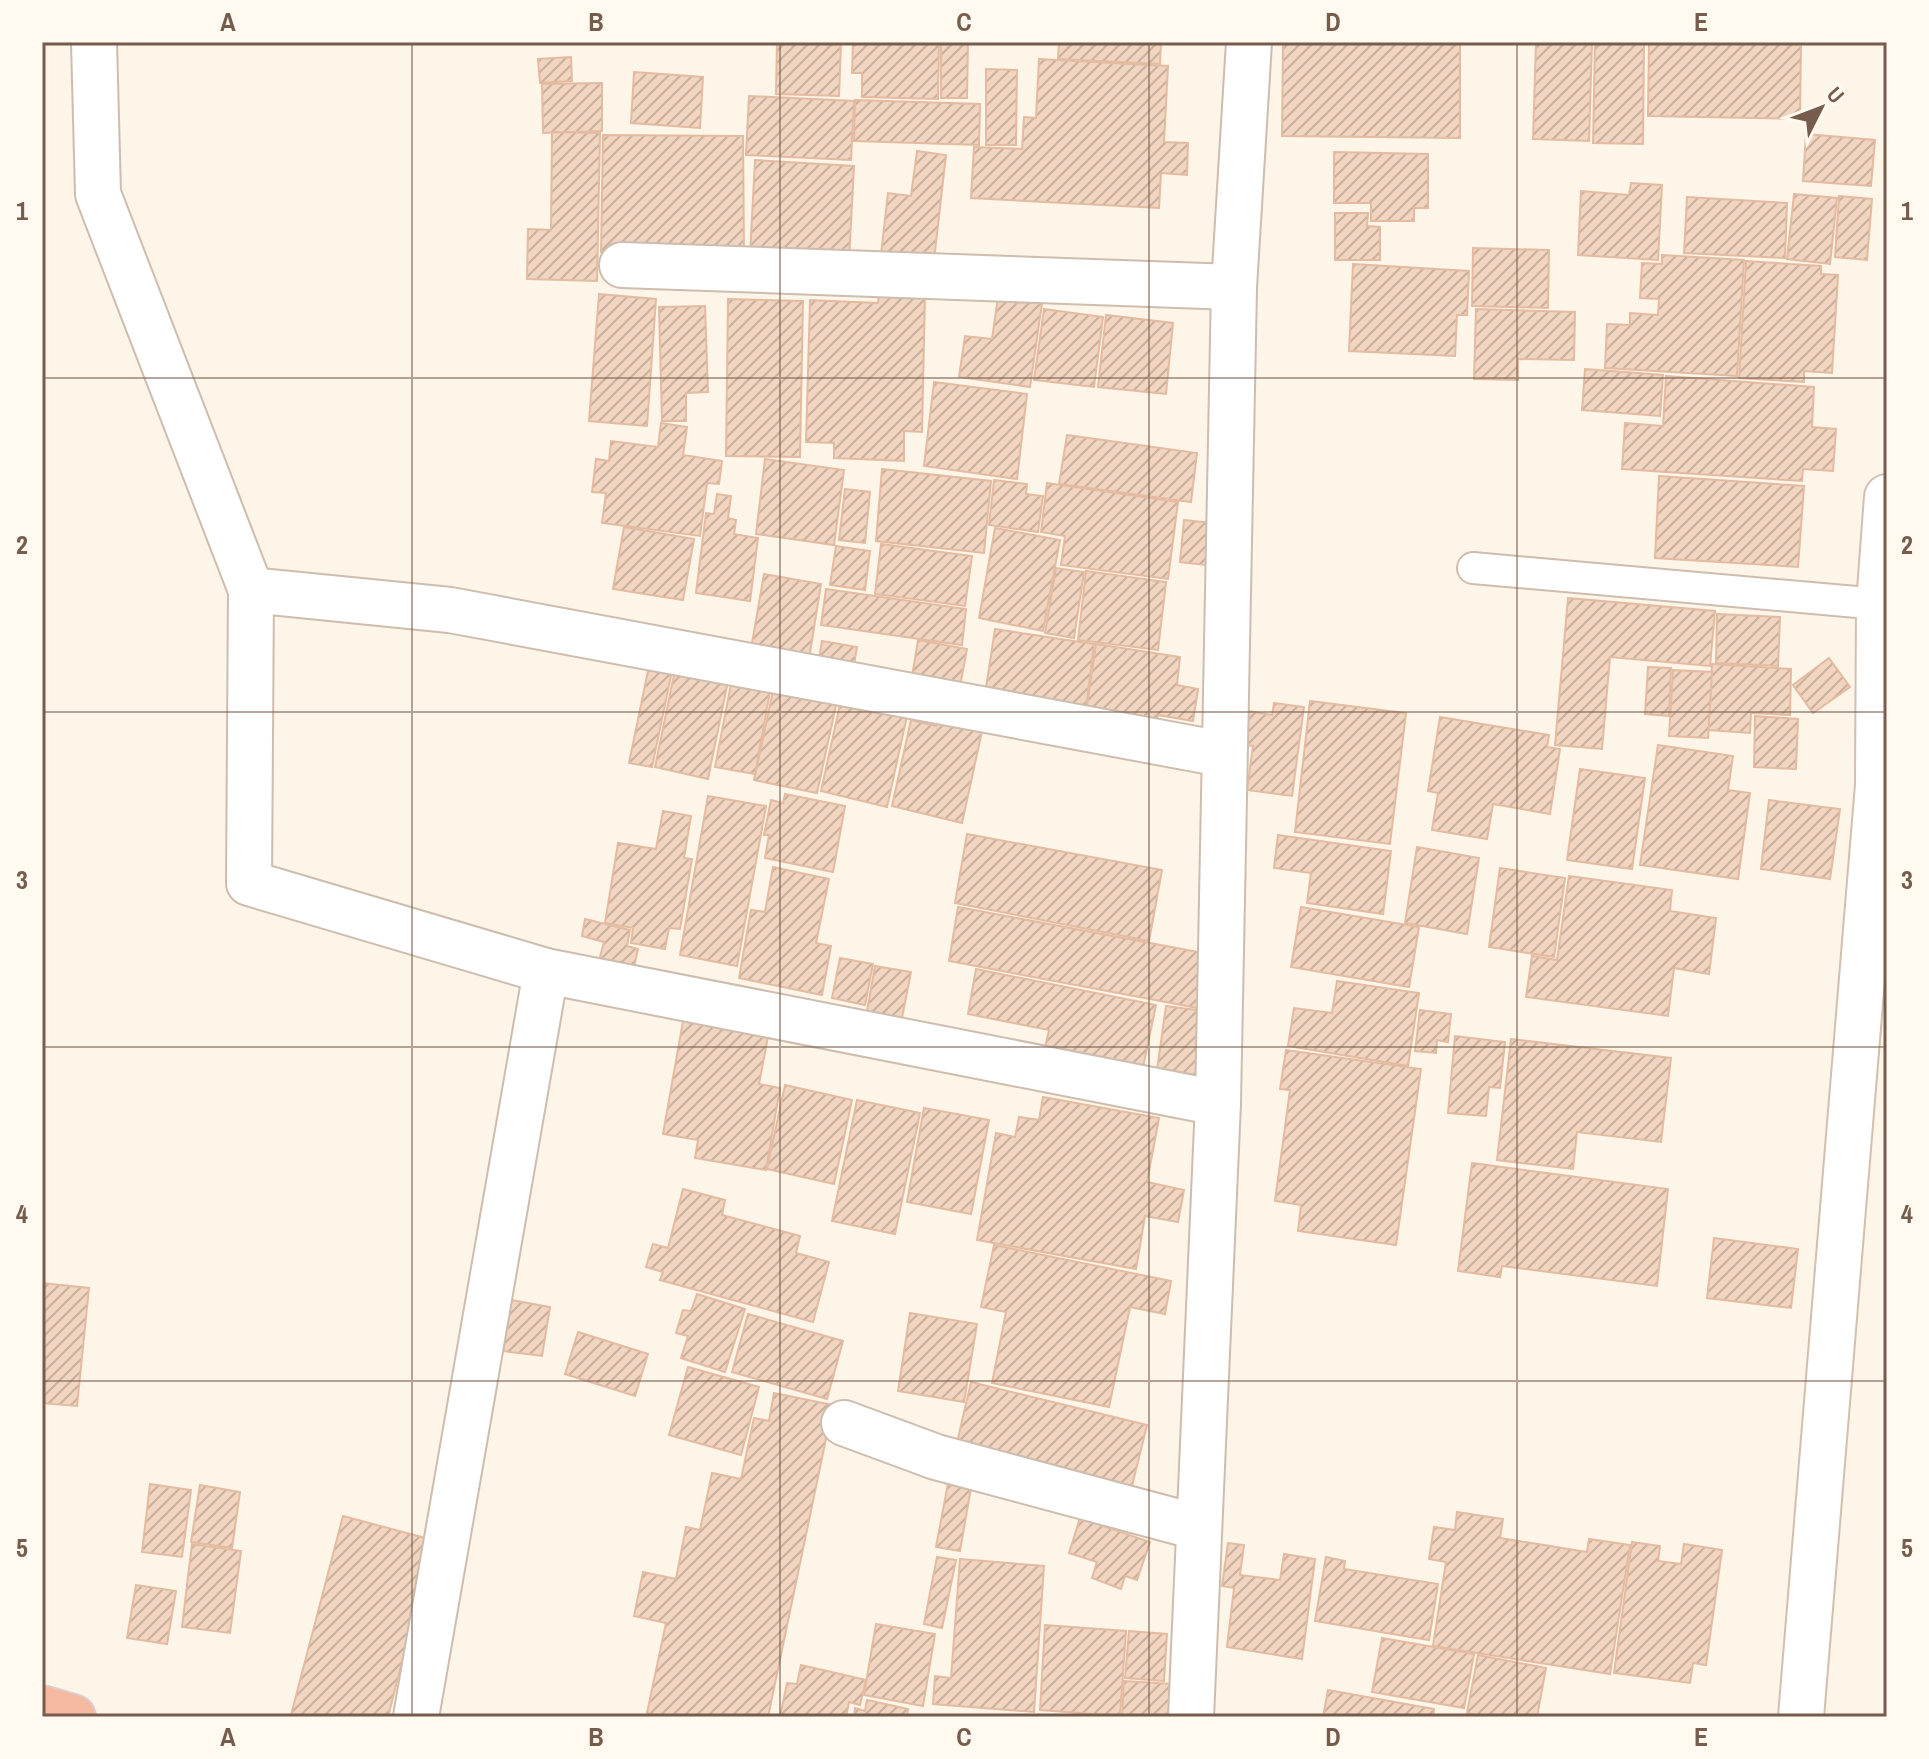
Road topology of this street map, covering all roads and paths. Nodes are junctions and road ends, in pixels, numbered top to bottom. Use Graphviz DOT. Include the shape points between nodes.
graph roads {
  1 [pos="94,42"];
  2 [pos="1249,42"];
  3 [pos="622,265"];
  4 [pos="1234,287"];
  5 [pos="1887,497"];
  6 [pos="1473,568"];
  7 [pos="251,590"];
  8 [pos="1879,604"];
  9 [pos="1222,754"];
  10 [pos="1882,785"];
  11 [pos="546,971"];
  12 [pos="1218,1103"];
  13 [pos="844,1423"];
  14 [pos="1197,1527"];
  15 [pos="42,1708"];
  16 [pos="73,1717"];
  17 [pos="416,1717"];
  18 [pos="1191,1717"];
  19 [pos="1801,1717"];
  1 -- 7 [label="street" via="98,194"];
  2 -- 4 [label="street"];
  3 -- 4 [label="street"];
  4 -- 9 [label="street"];
  5 -- 8 [label="street"];
  6 -- 8 [label="lane"];
  7 -- 9 [label="street" via="450,610"];
  7 -- 11 [label="street" via="249,883"];
  8 -- 10 [label="street"];
  9 -- 12 [label="street"];
  10 -- 19 [label="street"];
  11 -- 12 [label="street"];
  11 -- 17 [label="street"];
  12 -- 14 [label="street"];
  13 -- 14 [label="street" via="936,1457"];
  14 -- 18 [label="street"];
  15 -- 16 [label="highway"];
}
